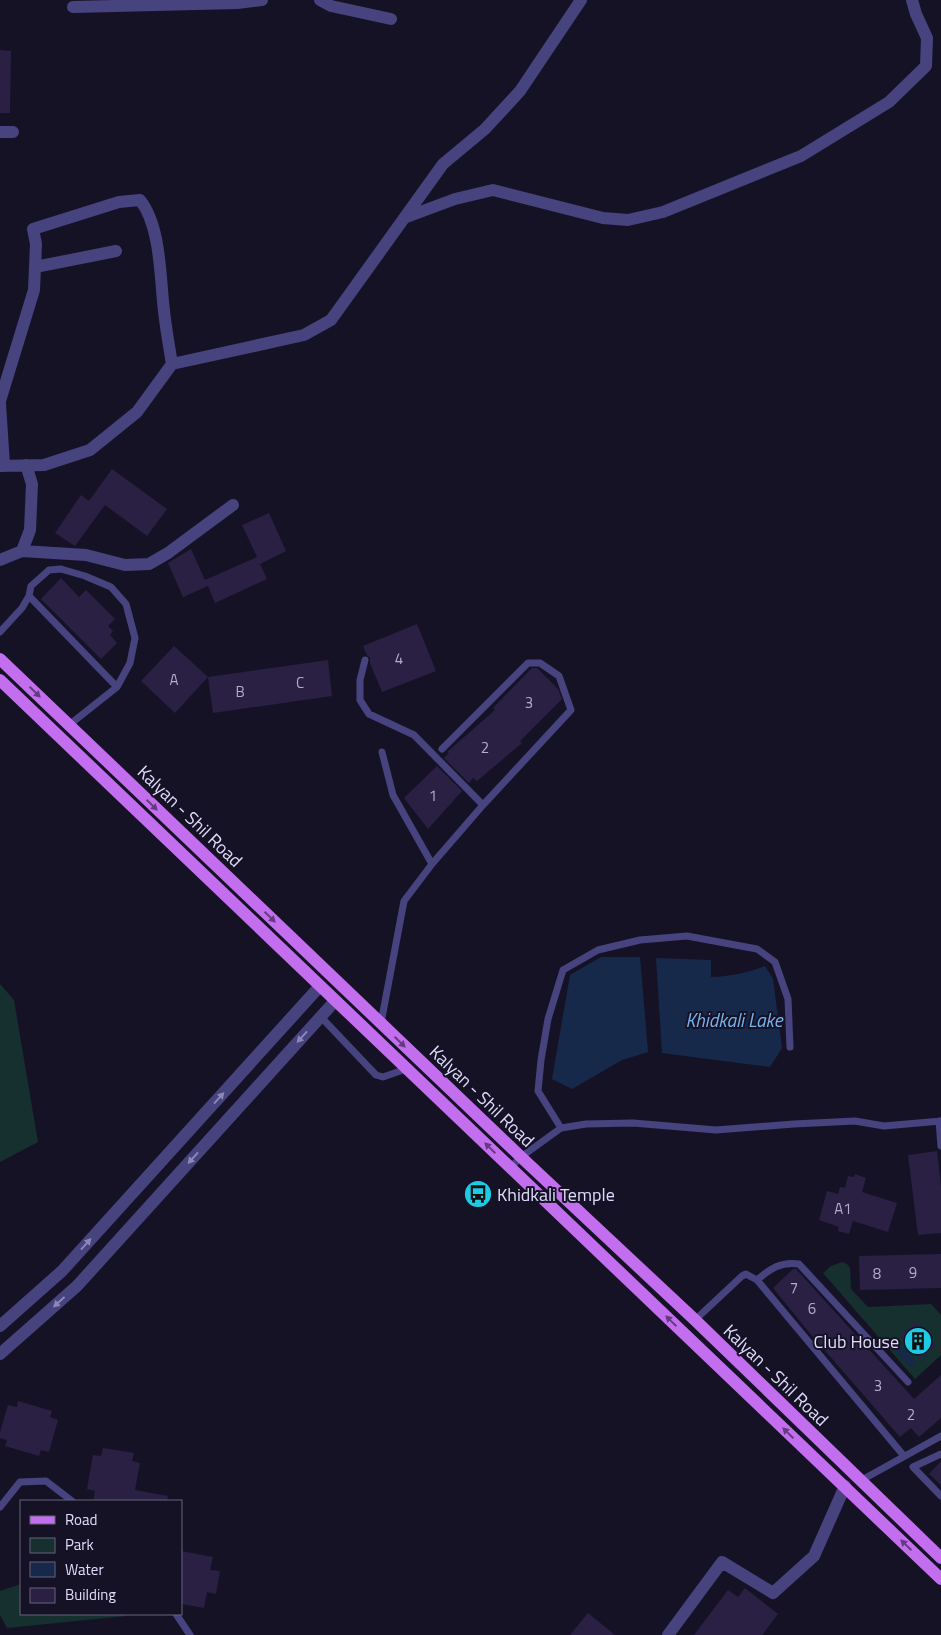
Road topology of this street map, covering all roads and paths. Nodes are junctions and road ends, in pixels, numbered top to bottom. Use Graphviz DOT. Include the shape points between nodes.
graph roads {
  1 [pos="262,0"];
  2 [pos="320,0"];
  3 [pos="581,0"];
  4 [pos="912,0"];
  5 [pos="74,7"];
  6 [pos="391,19"];
  7 [pos="404,218"];
  8 [pos="116,251"];
  9 [pos="35,268"];
  10 [pos="172,364"];
  11 [pos="0,402"];
  12 [pos="2,465"];
  13 [pos="26,465"];
  14 [pos="233,505"];
  15 [pos="22,551"];
  16 [pos="0,560"];
  17 [pos="29,596"];
  18 [pos="0,632"];
  19 [pos="0,659"];
  20 [pos="366,660"];
  21 [pos="0,680"];
  22 [pos="117,686"];
  23 [pos="69,725"];
  24 [pos="442,749"];
  25 [pos="382,752"];
  26 [pos="483,805"];
  27 [pos="432,864"];
  28 [pos="320,986"];
  29 [pos="335,1001"];
  30 [pos="321,1017"];
  31 [pos="381,1023"];
  32 [pos="790,1047"];
  33 [pos="406,1069"];
  34 [pos="940,1121"];
  35 [pos="561,1128"];
  36 [pos="941,1146"];
  37 [pos="521,1157"];
  38 [pos="510,1168"];
  39 [pos="62,1271"];
  40 [pos="757,1280"];
  41 [pos="77,1286"];
  42 [pos="695,1320"];
  43 [pos="0,1326"];
  44 [pos="0,1354"];
  45 [pos="908,1382"];
  46 [pos="941,1436"];
  47 [pos="941,1454"];
  48 [pos="904,1456"];
  49 [pos="860,1481"];
  50 [pos="845,1486"];
  51 [pos="0,1494"];
  52 [pos="941,1496"];
  53 [pos="71,1500"];
  54 [pos="2,1504"];
  55 [pos="941,1558"];
  56 [pos="941,1579"];
  57 [pos="177,1615"];
  58 [pos="190,1635"];
  59 [pos="668,1635"];
  1 -- 5 [label="street"];
  2 -- 6 [label="street" via="331,6"];
  3 -- 7 [label="street" via="520,91 485,129 443,164"];
  4 -- 7 [label="street" via="927,38 926,66 889,102 801,156 663,212 628,220 603,218 493,190 455,199"];
  7 -- 10 [label="street" via="331,320 304,335"];
  8 -- 9 [label="street"];
  9 -- 10 [label="street" via="33,229 119,202 140,200 147,208 157,242"];
  9 -- 11 [label="street" via="34,290"];
  10 -- 13 [label="street" via="137,412 90,450 44,465"];
  11 -- 12 [label="street"];
  12 -- 13 [label="street"];
  13 -- 15 [label="street" via="32,484 30,530"];
  14 -- 15 [label="street" via="149,564 125,566 86,555"];
  15 -- 16 [label="street"];
  17 -- 18 [label="lane"];
  17 -- 22 [label="lane"];
  17 -- 22 [label="lane" via="31,586 50,570 61,569 111,587 126,604 135,638 130,663"];
  19 -- 23 [label="main road, Kalyan - Shil Road, one-way"];
  20 -- 26 [label="lane" via="360,680 360,700 369,714 414,735"];
  21 -- 28 [label="main road, Kalyan - Shil Road"];
  22 -- 23 [label="lane"];
  23 -- 31 [label="main road, Kalyan - Shil Road, one-way"];
  24 -- 26 [label="lane" via="528,663 540,663 559,676 571,710"];
  25 -- 27 [label="lane" via="394,795"];
  26 -- 27 [label="lane"];
  27 -- 31 [label="lane" via="404,901"];
  28 -- 29 [label="main road, Kalyan - Shil Road"];
  39 -- 28 [label="street, one-way"];
  29 -- 30 [label="street"];
  29 -- 33 [label="main road, Kalyan - Shil Road"];
  30 -- 33 [label="lane" via="376,1075 383,1077"];
  30 -- 41 [label="street, one-way"];
  31 -- 37 [label="main road, Kalyan - Shil Road, one-way"];
  32 -- 35 [label="lane" via="788,999 775,962 757,949 687,936 640,940 598,950 563,970 548,1019 538,1092"];
  38 -- 33 [label="main road, Kalyan - Shil Road, one-way"];
  34 -- 35 [label="lane" via="884,1126 855,1121 716,1130 633,1124 586,1124"];
  34 -- 36 [label="lane"];
  35 -- 37 [label="lane"];
  37 -- 38 [label="lane"];
  37 -- 42 [label="main road, Kalyan - Shil Road"];
  50 -- 38 [label="main road, Kalyan - Shil Road, one-way"];
  39 -- 41 [label="street"];
  39 -- 43 [label="street"];
  40 -- 42 [label="lane" via="746,1274 742,1276"];
  40 -- 45 [label="lane" via="783,1263 799,1264"];
  40 -- 48 [label="lane"];
  41 -- 44 [label="street, one-way"];
  42 -- 49 [label="main road, Kalyan - Shil Road"];
  46 -- 48 [label="lane"];
  47 -- 52 [label="lane" via="913,1467"];
  48 -- 49 [label="lane"];
  49 -- 55 [label="main road, Kalyan - Shil Road"];
  56 -- 50 [label="main road, Kalyan - Shil Road, one-way"];
  50 -- 59 [label="street" via="814,1556 773,1593 722,1562"];
  51 -- 54 [label="lane"];
  53 -- 54 [label="lane" via="46,1481 20,1482"];
  57 -- 58 [label="lane"];
}
